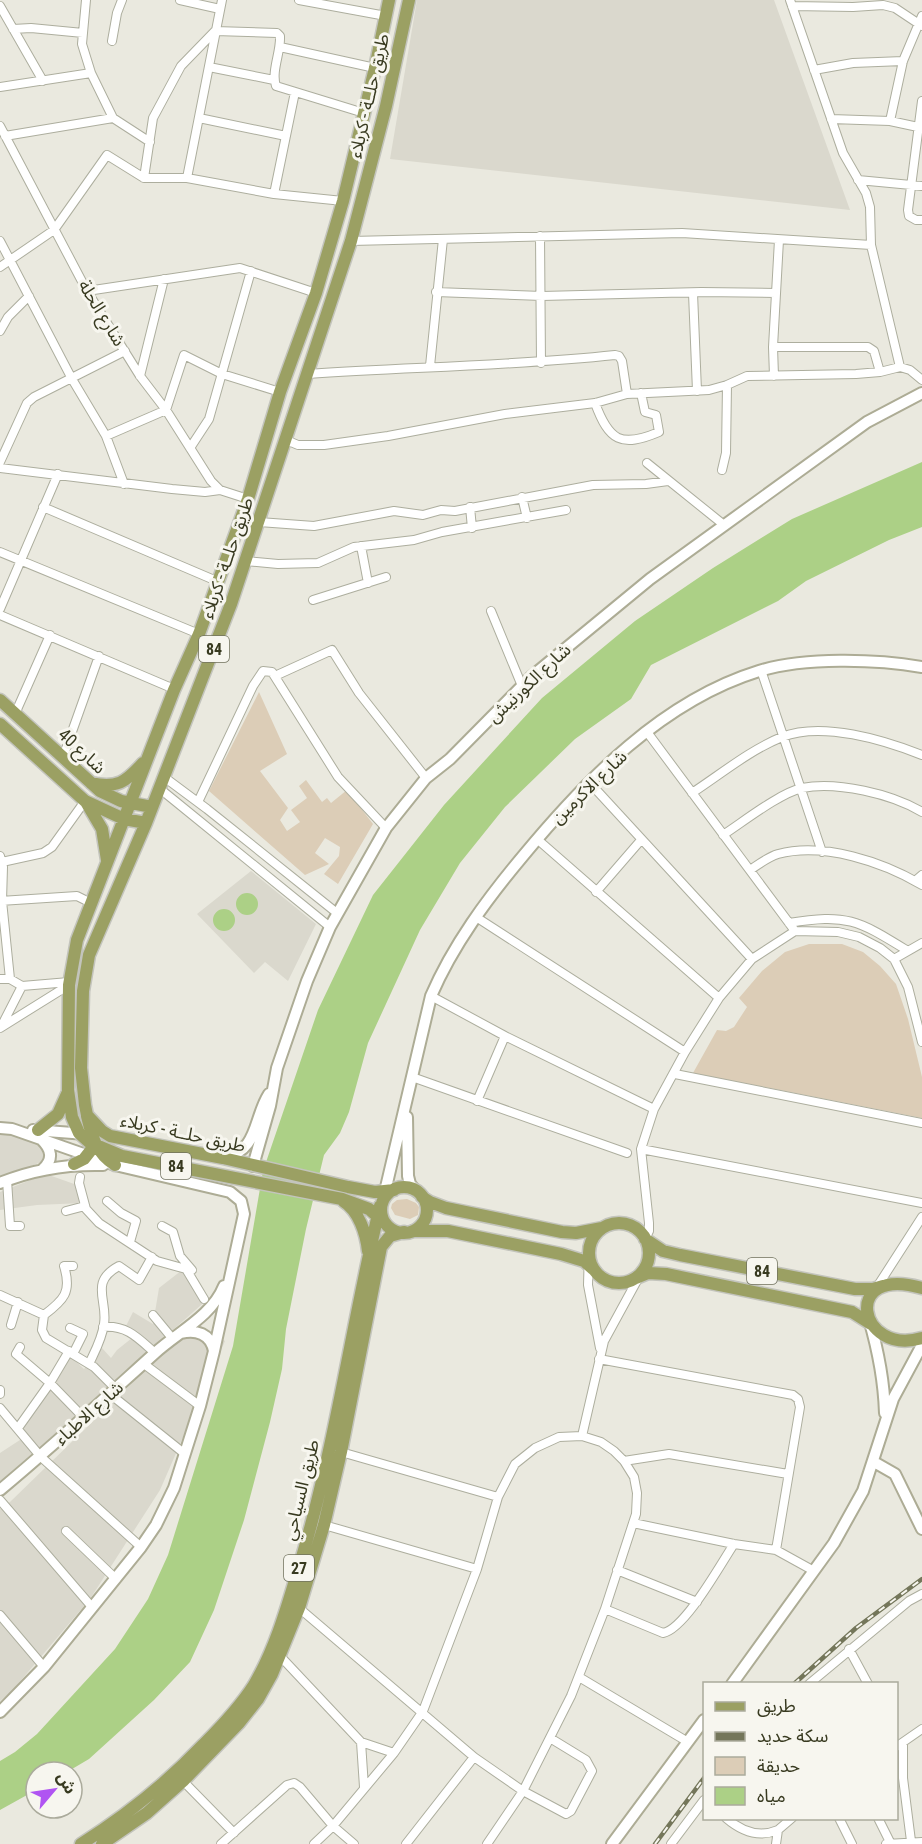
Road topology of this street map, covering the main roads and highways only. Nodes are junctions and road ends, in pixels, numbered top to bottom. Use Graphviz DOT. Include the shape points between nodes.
graph roads {
  1 [pos="390,0"];
  2 [pos="409,0"];
  3 [pos="375,68"];
  4 [pos="394,74"];
  5 [pos="386,106"];
  6 [pos="365,107"];
  7 [pos="0,700"];
  8 [pos="0,724"];
  9 [pos="147,758"];
  10 [pos="88,782"];
  11 [pos="85,801"];
  12 [pos="129,804"];
  13 [pos="152,807"];
  14 [pos="124,819"];
  15 [pos="146,823"];
  16 [pos="108,862"];
  17 [pos="68,1090"];
  18 [pos="87,1115"];
  19 [pos="40,1135"];
  20 [pos="110,1136"];
  21 [pos="88,1142"];
  22 [pos="108,1152"];
  23 [pos="74,1164"];
  24 [pos="420,1195"];
  25 [pos="332,1197"];
  26 [pos="384,1205"];
  27 [pos="603,1228"];
  28 [pos="408,1231"];
  29 [pos="645,1239"];
  30 [pos="368,1262"];
  31 [pos="591,1267"];
  32 [pos="640,1275"];
  33 [pos="922,1288"];
  34 [pos="877,1289"];
  35 [pos="870,1322"];
  36 [pos="922,1338"];
  37 [pos="325,1494"];
  38 [pos="313,1540"];
  39 [pos="253,1696"];
  40 [pos="244,1709"];
  41 [pos="81,1844"];
  42 [pos="102,1844"];
  1 -- 3 [label="main road, طريق حلــة - كربلاء / 84"];
  2 -- 4 [label="main road, طريق حلــة - كربلاء / 84"];
  3 -- 4 [label="main road" via="383,76"];
  3 -- 6 [label="main road, طريق حلــة - كربلاء / 84"];
  4 -- 5 [label="main road, طريق حلــة - كربلاء / 84"];
  5 -- 6 [label="main road" via="378,98"];
  5 -- 13 [label="main road, طريق حلــة - كربلاء / 84" via="351,241 246,561 165,785"];
  6 -- 9 [label="main road, طريق حلــة - كربلاء / 84" via="316,293 280,392 248,499 219,582"];
  7 -- 10 [label="main road, شارع 40"];
  8 -- 11 [label="main road, شارع 40"];
  9 -- 10 [label="main road" via="119,784"];
  9 -- 12 [label="main road, طريق حلــة - كربلاء / 84"];
  10 -- 12 [label="main road, شارع 40" via="100,792"];
  11 -- 14 [label="main road, شارع 40"];
  11 -- 16 [label="main road" via="102,829"];
  12 -- 13 [label="main road, شارع 40"];
  12 -- 14 [label="main road, طريق حلــة - كربلاء / 84"];
  13 -- 15 [label="main road, طريق حلــة - كربلاء / 84"];
  14 -- 15 [label="main road, شارع 40"];
  14 -- 16 [label="main road, طريق حلــة - كربلاء / 84"];
  15 -- 18 [label="main road, طريق حلــة - كربلاء / 84" via="89,955 83,991 81,1068"];
  16 -- 17 [label="main road, طريق حلــة - كربلاء / 84" via="77,940 69,984"];
  17 -- 19 [label="main road" via="58,1114"];
  17 -- 21 [label="main road, طريق حلــة - كربلاء / 84" via="72,1117"];
  18 -- 20 [label="main road, طريق حلــة - كربلاء"];
  18 -- 21 [label="main road"];
  20 -- 22 [label="main road" via="106,1142"];
  20 -- 26 [label="main road, طريق حلــة - كربلاء / 84" via="366,1191"];
  21 -- 22 [label="main road, 84"];
  21 -- 22 [label="main road" via="116,1165"];
  21 -- 23 [label="main road"];
  22 -- 25 [label="main road, 84"];
  24 -- 26 [label="main road, 84" via="399,1189"];
  24 -- 27 [label="main road, 84" via="446,1208 562,1232"];
  24 -- 28 [label="main road" via="428,1209 427,1216 420,1228"];
  25 -- 26 [label="main road, 84" via="369,1209"];
  25 -- 30 [label="main road" via="345,1203 358,1218"];
  26 -- 28 [label="main road, 84" via="394,1230"];
  26 -- 30 [label="main road, طريق السياحي / 27"];
  27 -- 29 [label="main road, 84" via="619,1223 629,1225"];
  27 -- 31 [label="main road" via="589,1249"];
  28 -- 31 [label="main road, 84" via="448,1231 574,1257"];
  28 -- 37 [label="main road, طريق السياحي / 27" via="386,1239 379,1256 341,1452"];
  29 -- 32 [label="main road" via="649,1254"];
  29 -- 34 [label="main road, 84" via="663,1251 680,1255 855,1289"];
  30 -- 37 [label="main road, طريق السياحي / 27"];
  31 -- 32 [label="main road, 84" via="614,1283"];
  32 -- 35 [label="main road, 84" via="654,1272 689,1278 852,1312"];
  33 -- 34 [label="main road, 84" via="898,1283"];
  34 -- 35 [label="main road" via="868,1301"];
  35 -- 36 [label="main road, 84" via="879,1333 890,1337 913,1341"];
  37 -- 38 [label="main road, طريق السياحي / 27"];
  37 -- 38 [label="main road, طريق السياحي / 27" via="324,1525"];
  38 -- 39 [label="main road, طريق السياحي / 27"];
  38 -- 39 [label="main road, طريق السياحي / 27" via="299,1608 280,1656"];
  39 -- 40 [label="main road, طريق السياحي / 27"];
  40 -- 41 [label="main road, طريق السياحي / 27" via="158,1789"];
  40 -- 42 [label="main road, طريق السياحي / 27" via="183,1781 147,1813"];
}
